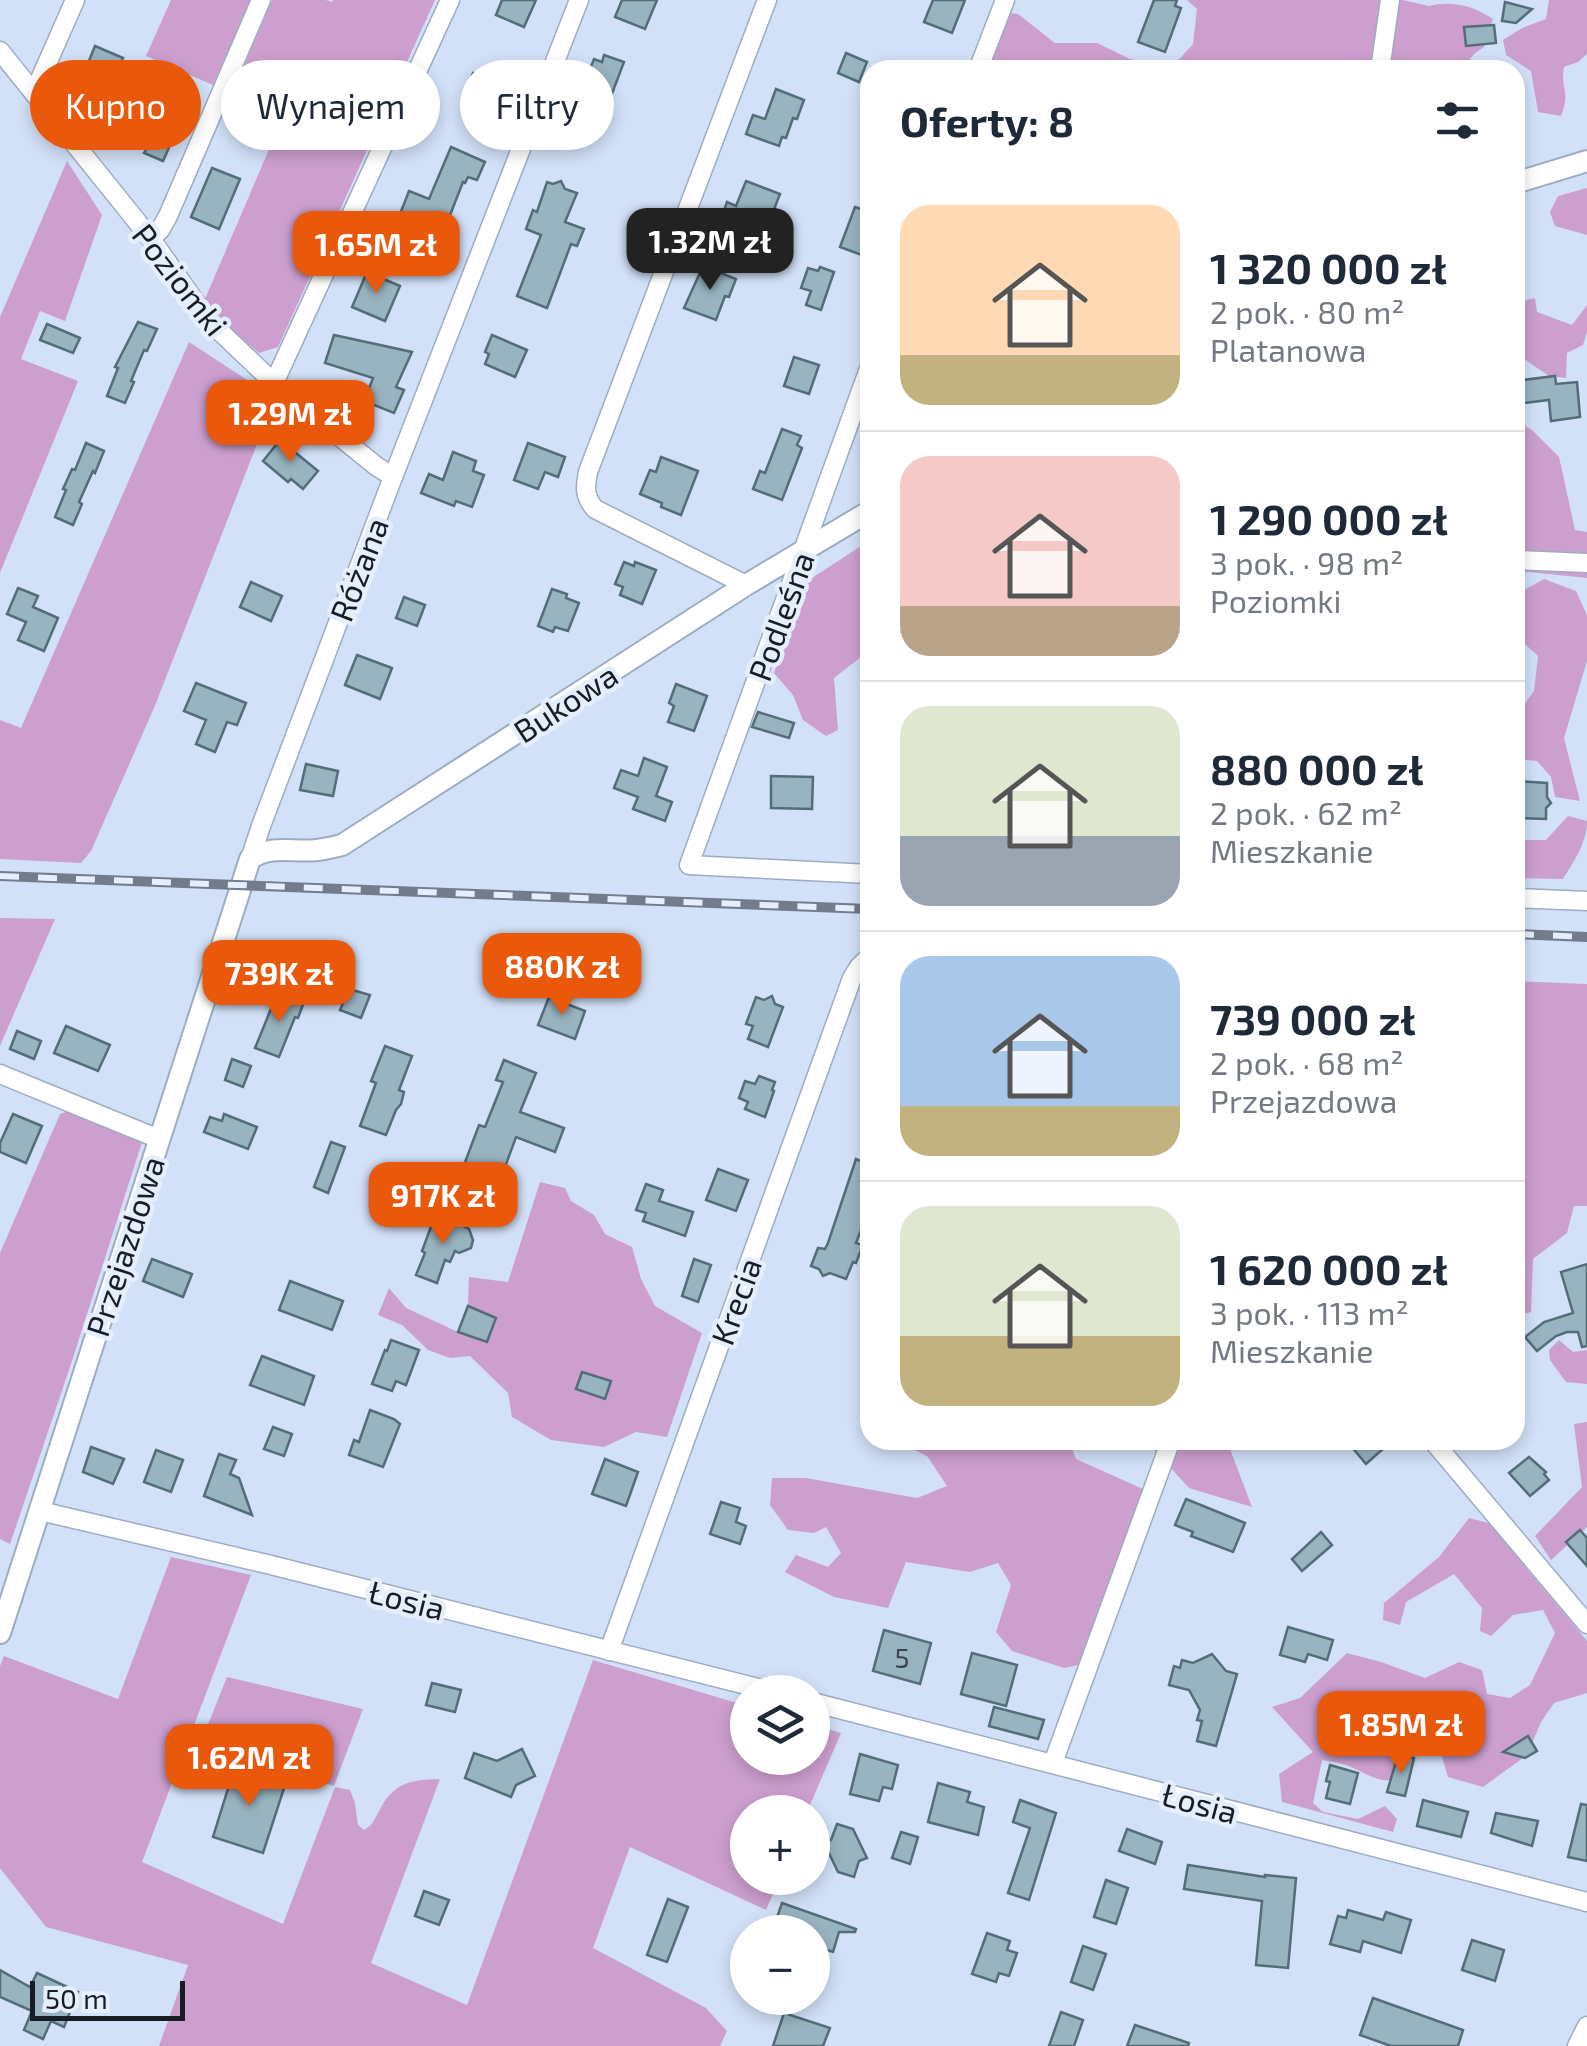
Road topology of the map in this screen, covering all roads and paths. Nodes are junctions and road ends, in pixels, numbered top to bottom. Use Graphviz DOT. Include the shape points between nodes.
graph roads {
  1 [pos="76,0"];
  2 [pos="261,0"];
  3 [pos="450,0"];
  4 [pos="578,0"];
  5 [pos="767,0"];
  6 [pos="1005,0"];
  7 [pos="1390,0"];
  8 [pos="0,51"];
  9 [pos="49,60"];
  10 [pos="982,60"];
  11 [pos="1381,60"];
  12 [pos="30,88"];
  13 [pos="80,150"];
  14 [pos="1587,161"];
  15 [pos="1525,180"];
  16 [pos="151,239"];
  17 [pos="274,383"];
  18 [pos="860,394"];
  19 [pos="393,476"];
  20 [pos="860,517"];
  21 [pos="802,553"];
  22 [pos="1525,560"];
  23 [pos="1587,563"];
  24 [pos="746,585"];
  25 [pos="250,860"];
  26 [pos="860,874"];
  27 [pos="1525,898"];
  28 [pos="1587,901"];
  29 [pos="860,966"];
  30 [pos="0,1074"];
  31 [pos="159,1138"];
  32 [pos="1167,1450"];
  33 [pos="1440,1450"];
  34 [pos="40,1511"];
  35 [pos="1587,1624"];
  36 [pos="0,1633"];
  37 [pos="609,1651"];
  38 [pos="730,1681"];
  39 [pos="830,1707"];
  40 [pos="1054,1763"];
  41 [pos="1587,1902"];
  42 [pos="1587,2026"];
  43 [pos="1578,2046"];
  1 -- 9 [label="street"];
  2 -- 16 [label="street" via="168,216"];
  3 -- 17 [label="street"];
  4 -- 19 [label="street, Różana"];
  5 -- 24 [label="street" via="585,491 595,509"];
  6 -- 10 [label="street"];
  7 -- 11 [label="street"];
  8 -- 12 [label="street, Poziomki"];
  13 -- 16 [label="street, Poziomki"];
  14 -- 15 [label="street"];
  16 -- 17 [label="street, Poziomki" via="208,320"];
  17 -- 19 [label="street, Poziomki"];
  18 -- 21 [label="street, Podleśna"];
  19 -- 25 [label="street, Różana"];
  20 -- 21 [label="street, Bukowa"];
  21 -- 24 [label="street, Bukowa"];
  21 -- 26 [label="street, Podleśna" via="689,865"];
  22 -- 23 [label="street"];
  24 -- 25 [label="street, Bukowa" via="342,845 276,850"];
  25 -- 31 [label="street, Przejazdowa"];
  27 -- 28 [label="street"];
  29 -- 37 [label="street, Krecia"];
  30 -- 31 [label="street"];
  31 -- 34 [label="street, Przejazdowa"];
  32 -- 40 [label="street"];
  33 -- 35 [label="street"];
  34 -- 36 [label="street, Przejazdowa"];
  34 -- 37 [label="street, Łosia"];
  37 -- 38 [label="street, Łosia"];
  39 -- 40 [label="street, Łosia"];
  40 -- 41 [label="street, Łosia"];
  42 -- 43 [label="street"];
}
